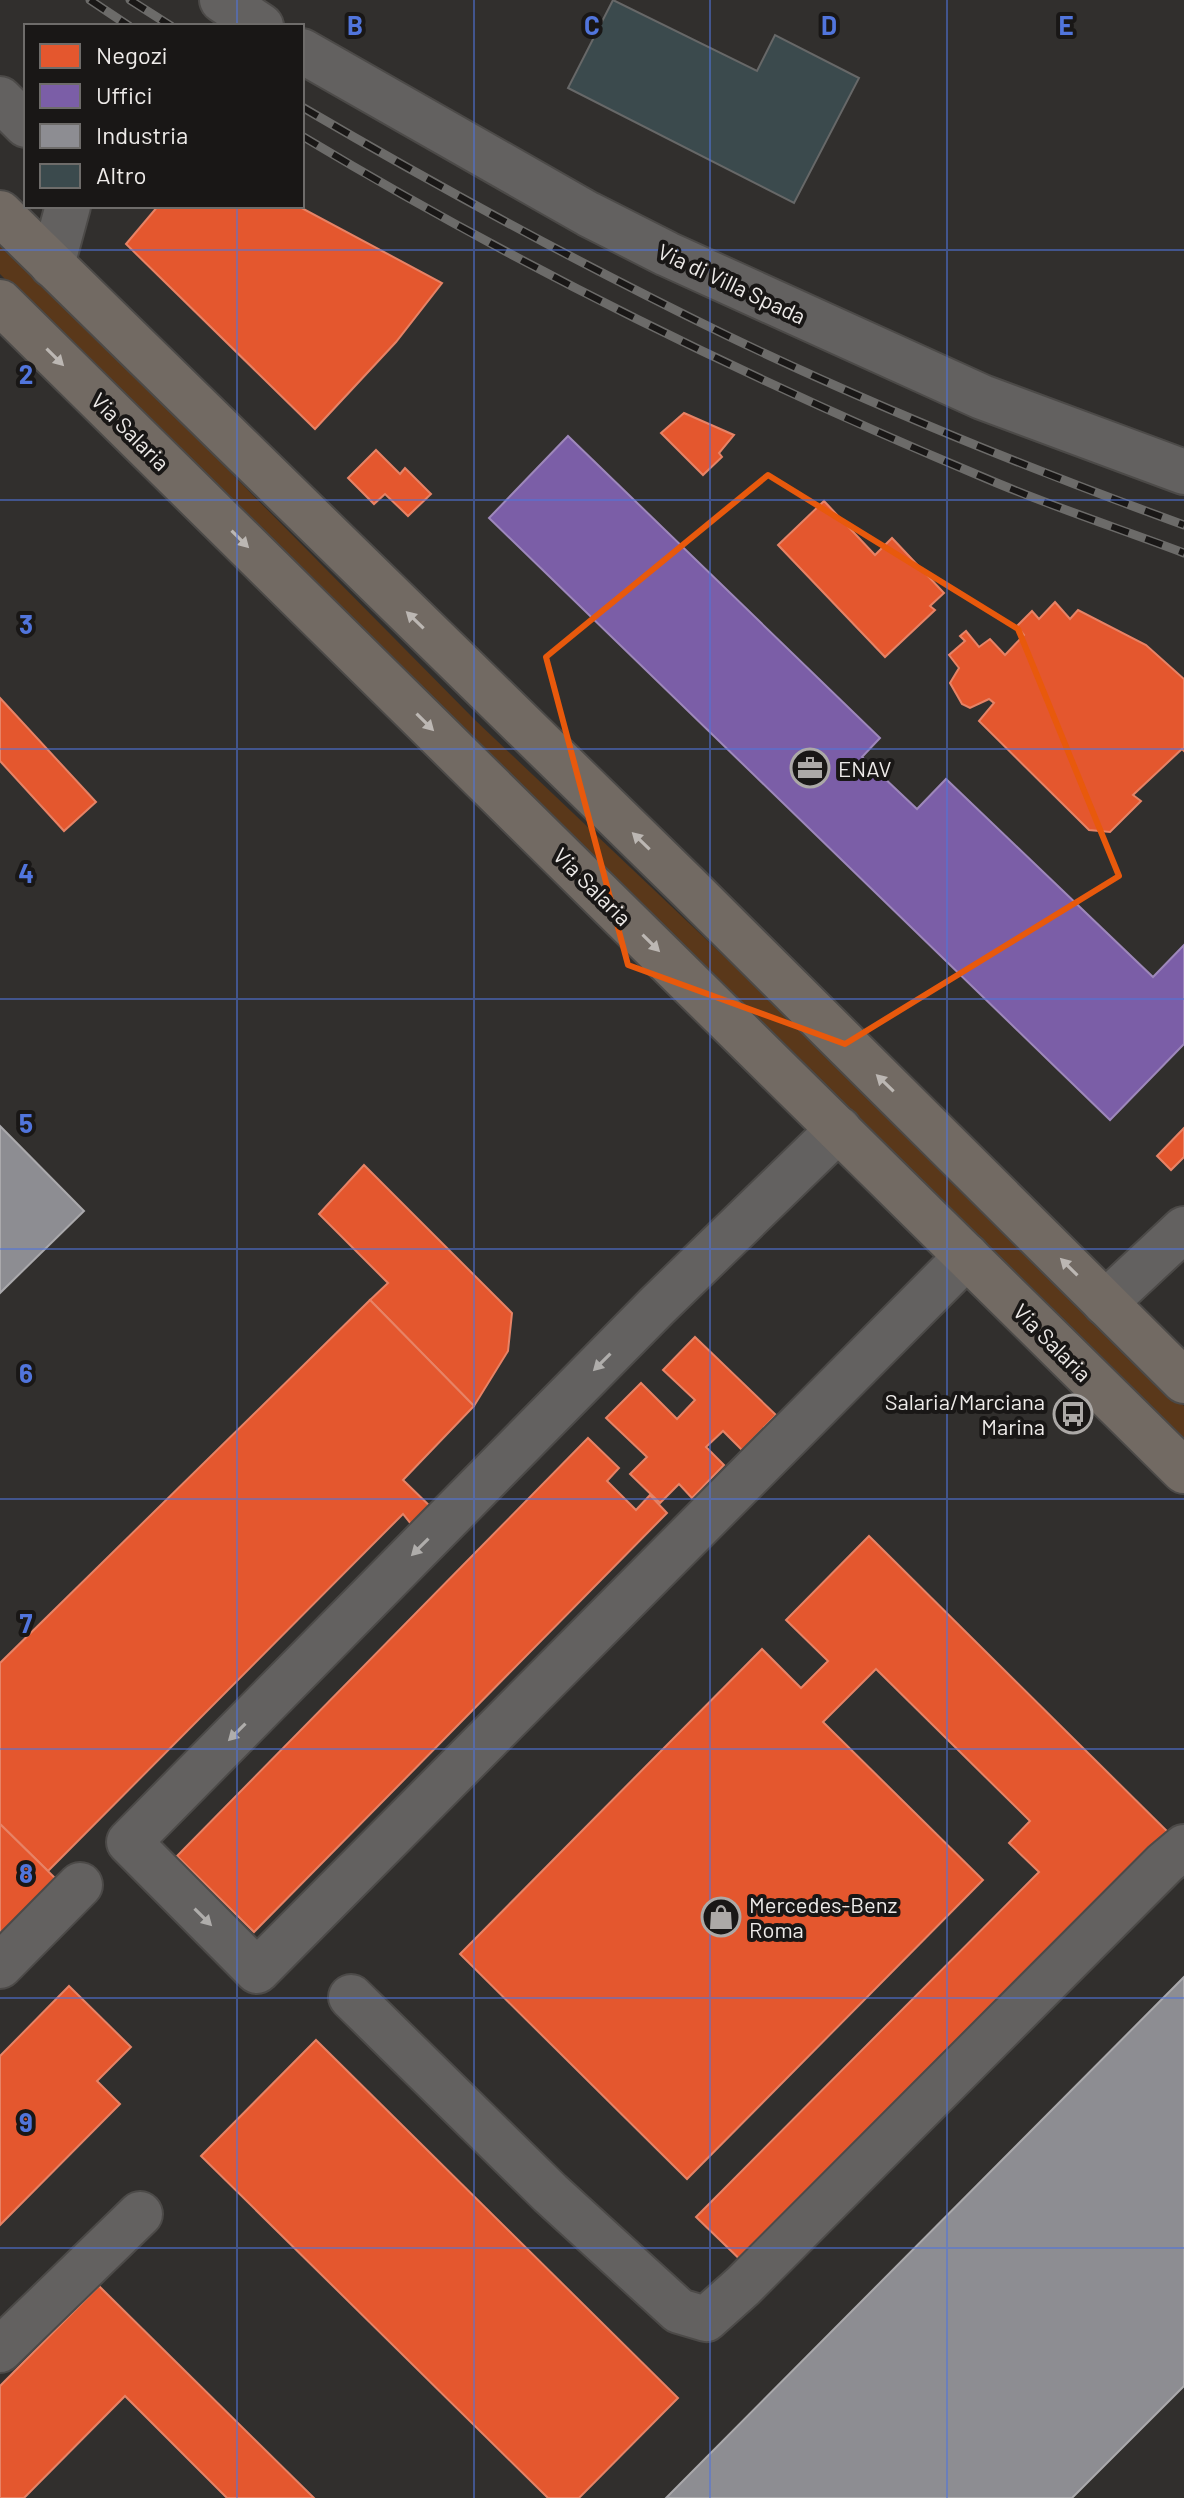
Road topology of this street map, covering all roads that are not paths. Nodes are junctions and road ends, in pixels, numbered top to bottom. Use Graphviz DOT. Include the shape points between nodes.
graph roads {
  1 [pos="222,0"];
  2 [pos="258,24"];
  3 [pos="304,52"];
  4 [pos="0,99"];
  5 [pos="24,123"];
  6 [pos="67,208"];
  7 [pos="0,213"];
  8 [pos="52,265"];
  9 [pos="0,302"];
  10 [pos="1184,472"];
  11 [pos="839,1129"];
  12 [pos="1184,1229"];
  13 [pos="967,1256"];
  14 [pos="1105,1303"];
  15 [pos="1184,1381"];
  16 [pos="1184,1471"];
  17 [pos="1184,1847"];
  18 [pos="80,1885"];
  19 [pos="0,1966"];
  20 [pos="351,1997"];
  21 [pos="140,2214"];
  22 [pos="0,2350"];
  1 -- 2 [label="street"];
  3 -- 10 [label="street, Via di Villa Spada" via="667,254 982,397"];
  4 -- 5 [label="street"];
  6 -- 8 [label="street"];
  7 -- 8 [label="main road"];
  14 -- 8 [label="main road, one-way"];
  9 -- 11 [label="main road, Via Salaria, one-way"];
  11 -- 13 [label="main road, Via Salaria"];
  11 -- 13 [label="street, one-way" via="657,1306 129,1842 257,1971"];
  12 -- 14 [label="street"];
  13 -- 16 [label="main road, Via Salaria"];
  14 -- 15 [label="main road"];
  17 -- 20 [label="street" via="706,2319 679,2311"];
  18 -- 19 [label="street"];
  21 -- 22 [label="street"];
}
